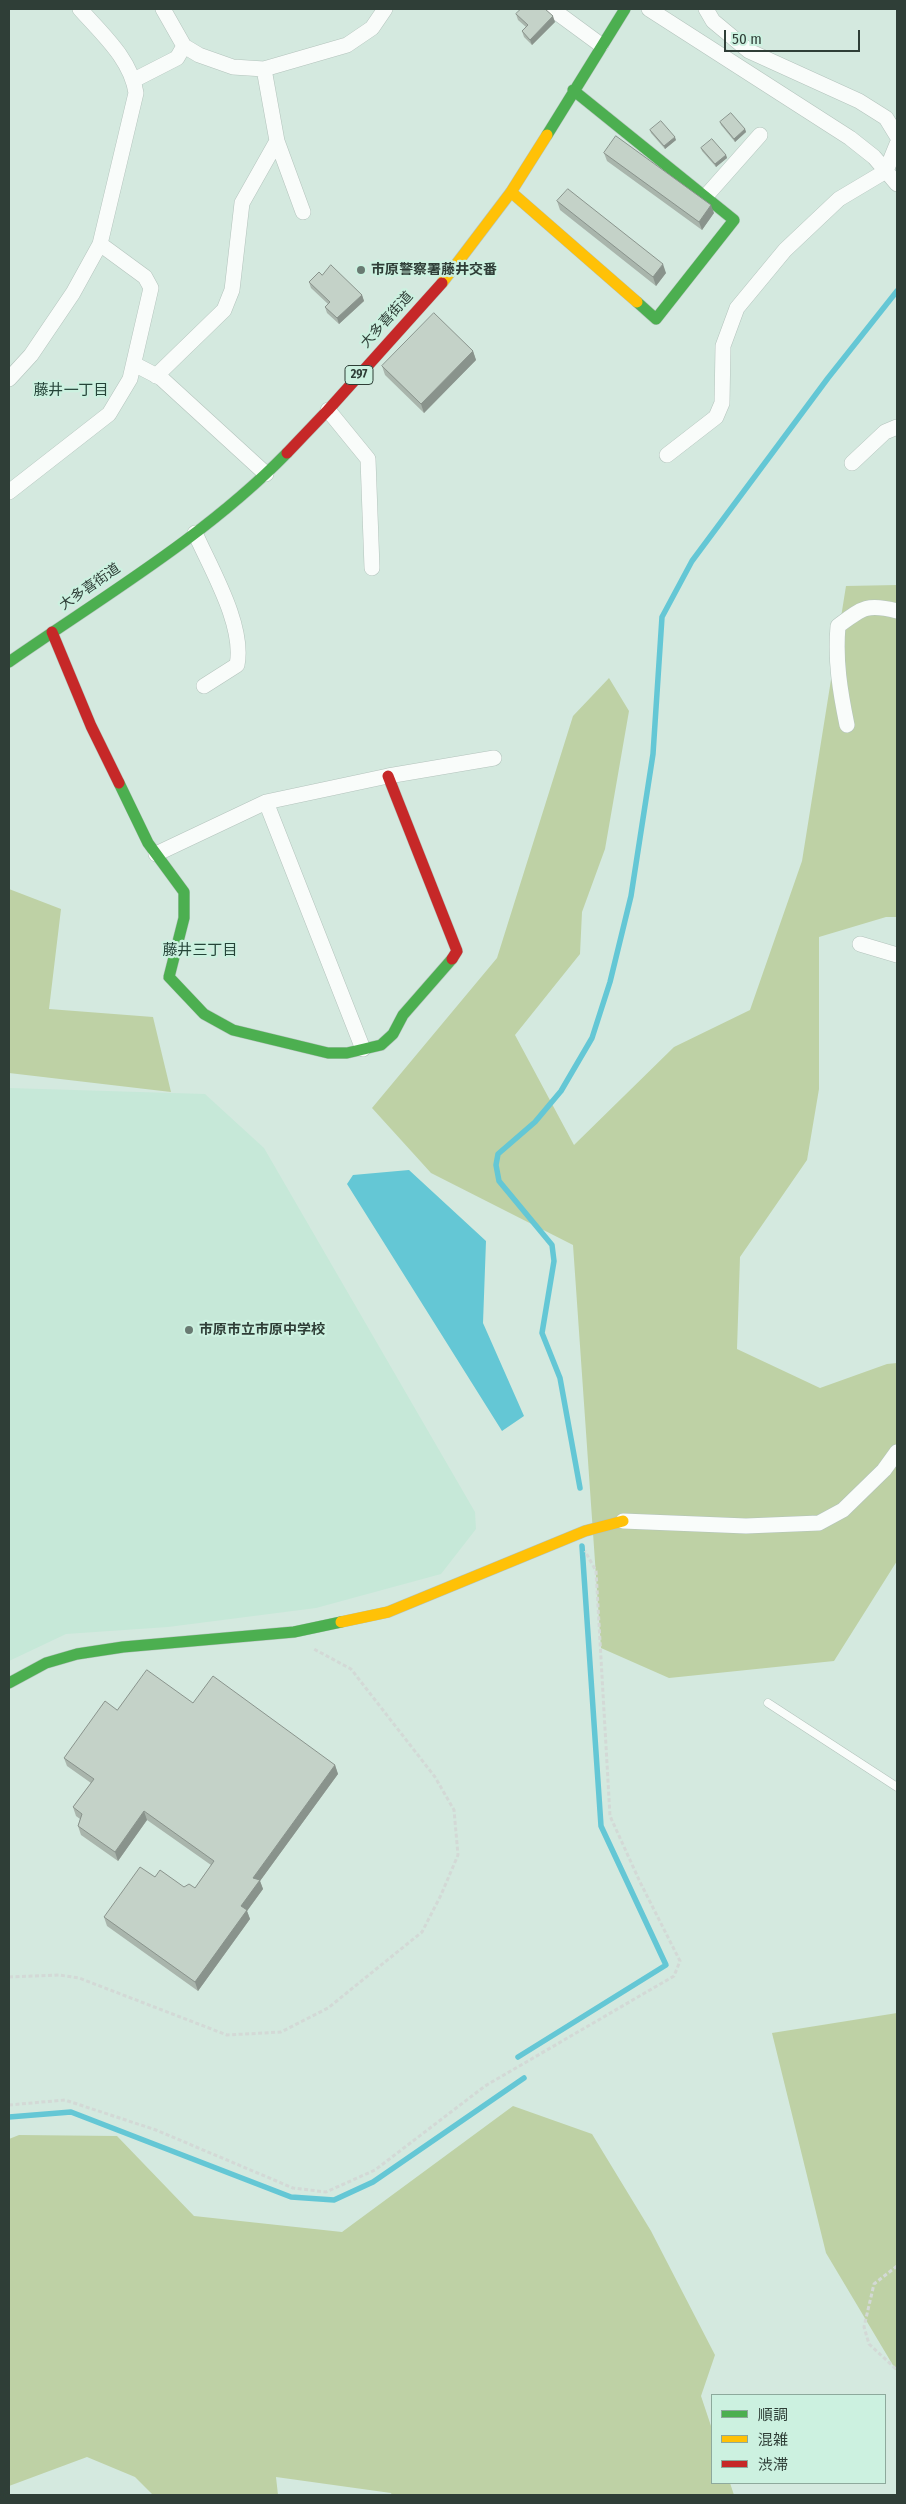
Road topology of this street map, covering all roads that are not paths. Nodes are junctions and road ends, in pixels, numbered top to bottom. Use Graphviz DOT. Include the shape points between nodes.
graph roads {
  1 [pos="80,9"];
  2 [pos="163,9"];
  3 [pos="385,9"];
  4 [pos="552,9"];
  5 [pos="625,9"];
  6 [pos="649,9"];
  7 [pos="706,9"];
  8 [pos="601,45"];
  9 [pos="184,46"];
  10 [pos="264,69"];
  11 [pos="134,80"];
  12 [pos="573,90"];
  13 [pos="760,135"];
  14 [pos="897,136"];
  15 [pos="278,141"];
  16 [pos="897,144"];
  17 [pos="886,171"];
  18 [pos="897,184"];
  19 [pos="511,192"];
  20 [pos="706,196"];
  21 [pos="303,212"];
  22 [pos="100,244"];
  23 [pos="134,364"];
  24 [pos="156,376"];
  25 [pos="9,379"];
  26 [pos="328,410"];
  27 [pos="897,427"];
  28 [pos="667,455"];
  29 [pos="852,464"];
  30 [pos="266,474"];
  31 [pos="9,492"];
  32 [pos="195,533"];
  33 [pos="372,568"];
  34 [pos="897,611"];
  35 [pos="52,632"];
  36 [pos="9,662"];
  37 [pos="204,686"];
  38 [pos="847,725"];
  39 [pos="494,758"];
  40 [pos="388,776"];
  41 [pos="266,802"];
  42 [pos="156,854"];
  43 [pos="860,944"];
  44 [pos="897,955"];
  45 [pos="363,1049"];
  46 [pos="897,1452"];
  47 [pos="623,1522"];
  48 [pos="9,1683"];
  49 [pos="768,1703"];
  50 [pos="897,1787"];
  1 -- 11 [label="street" via="118,52"];
  2 -- 9 [label="street"];
  3 -- 10 [label="street" via="372,28 347,45"];
  4 -- 8 [label="street"];
  5 -- 8 [label="main road, 大多喜街道 / 297"];
  6 -- 17 [label="street" via="850,138"];
  7 -- 14 [label="street" via="713,21 749,51 859,101 886,118"];
  8 -- 12 [label="main road, 大多喜街道 / 297"];
  9 -- 10 [label="street" via="233,67"];
  9 -- 11 [label="street" via="177,58"];
  10 -- 15 [label="street"];
  11 -- 22 [label="street" via="136,93"];
  12 -- 19 [label="main road, 大多喜街道 / 297"];
  12 -- 20 [label="main road"];
  13 -- 20 [label="street"];
  15 -- 21 [label="street"];
  15 -- 24 [label="street" via="242,203 232,290 224,310"];
  16 -- 17 [label="street"];
  17 -- 18 [label="street"];
  17 -- 28 [label="street" via="839,199 785,250 737,308 723,346 722,403 716,417"];
  19 -- 20 [label="main road" via="656,319 734,220"];
  19 -- 26 [label="main road, 大多喜街道 / 297" via="438,286"];
  22 -- 23 [label="street" via="145,277 151,288"];
  22 -- 25 [label="street" via="73,293 31,355"];
  23 -- 24 [label="street"];
  23 -- 31 [label="street" via="130,379 109,414"];
  24 -- 30 [label="street"];
  26 -- 30 [label="main road, 大多喜街道 / 297"];
  26 -- 33 [label="street" via="368,459"];
  27 -- 29 [label="street" via="885,432"];
  30 -- 32 [label="main road, 大多喜街道 / 297"];
  32 -- 35 [label="main road, 大多喜街道 / 297"];
  32 -- 37 [label="street" via="233,619 240,652 237,665"];
  34 -- 38 [label="street" via="877,606 858,612 838,626 836,661"];
  35 -- 36 [label="main road, 大多喜街道 / 297"];
  35 -- 42 [label="main road" via="91,726"];
  39 -- 40 [label="street"];
  40 -- 41 [label="street"];
  40 -- 45 [label="main road" via="457,951 448,967 403,1014 393,1034 381,1045"];
  41 -- 42 [label="street"];
  41 -- 45 [label="street"];
  42 -- 45 [label="main road" via="184,892 184,918 169,977 204,1014 233,1030 328,1053"];
  43 -- 44 [label="street"];
  46 -- 47 [label="street" via="850,1504 819,1523 746,1526"];
  47 -- 48 [label="main road" via="577,1535 388,1612 294,1632 77,1654 46,1663"];
  49 -- 50 [label="lane"];
}
